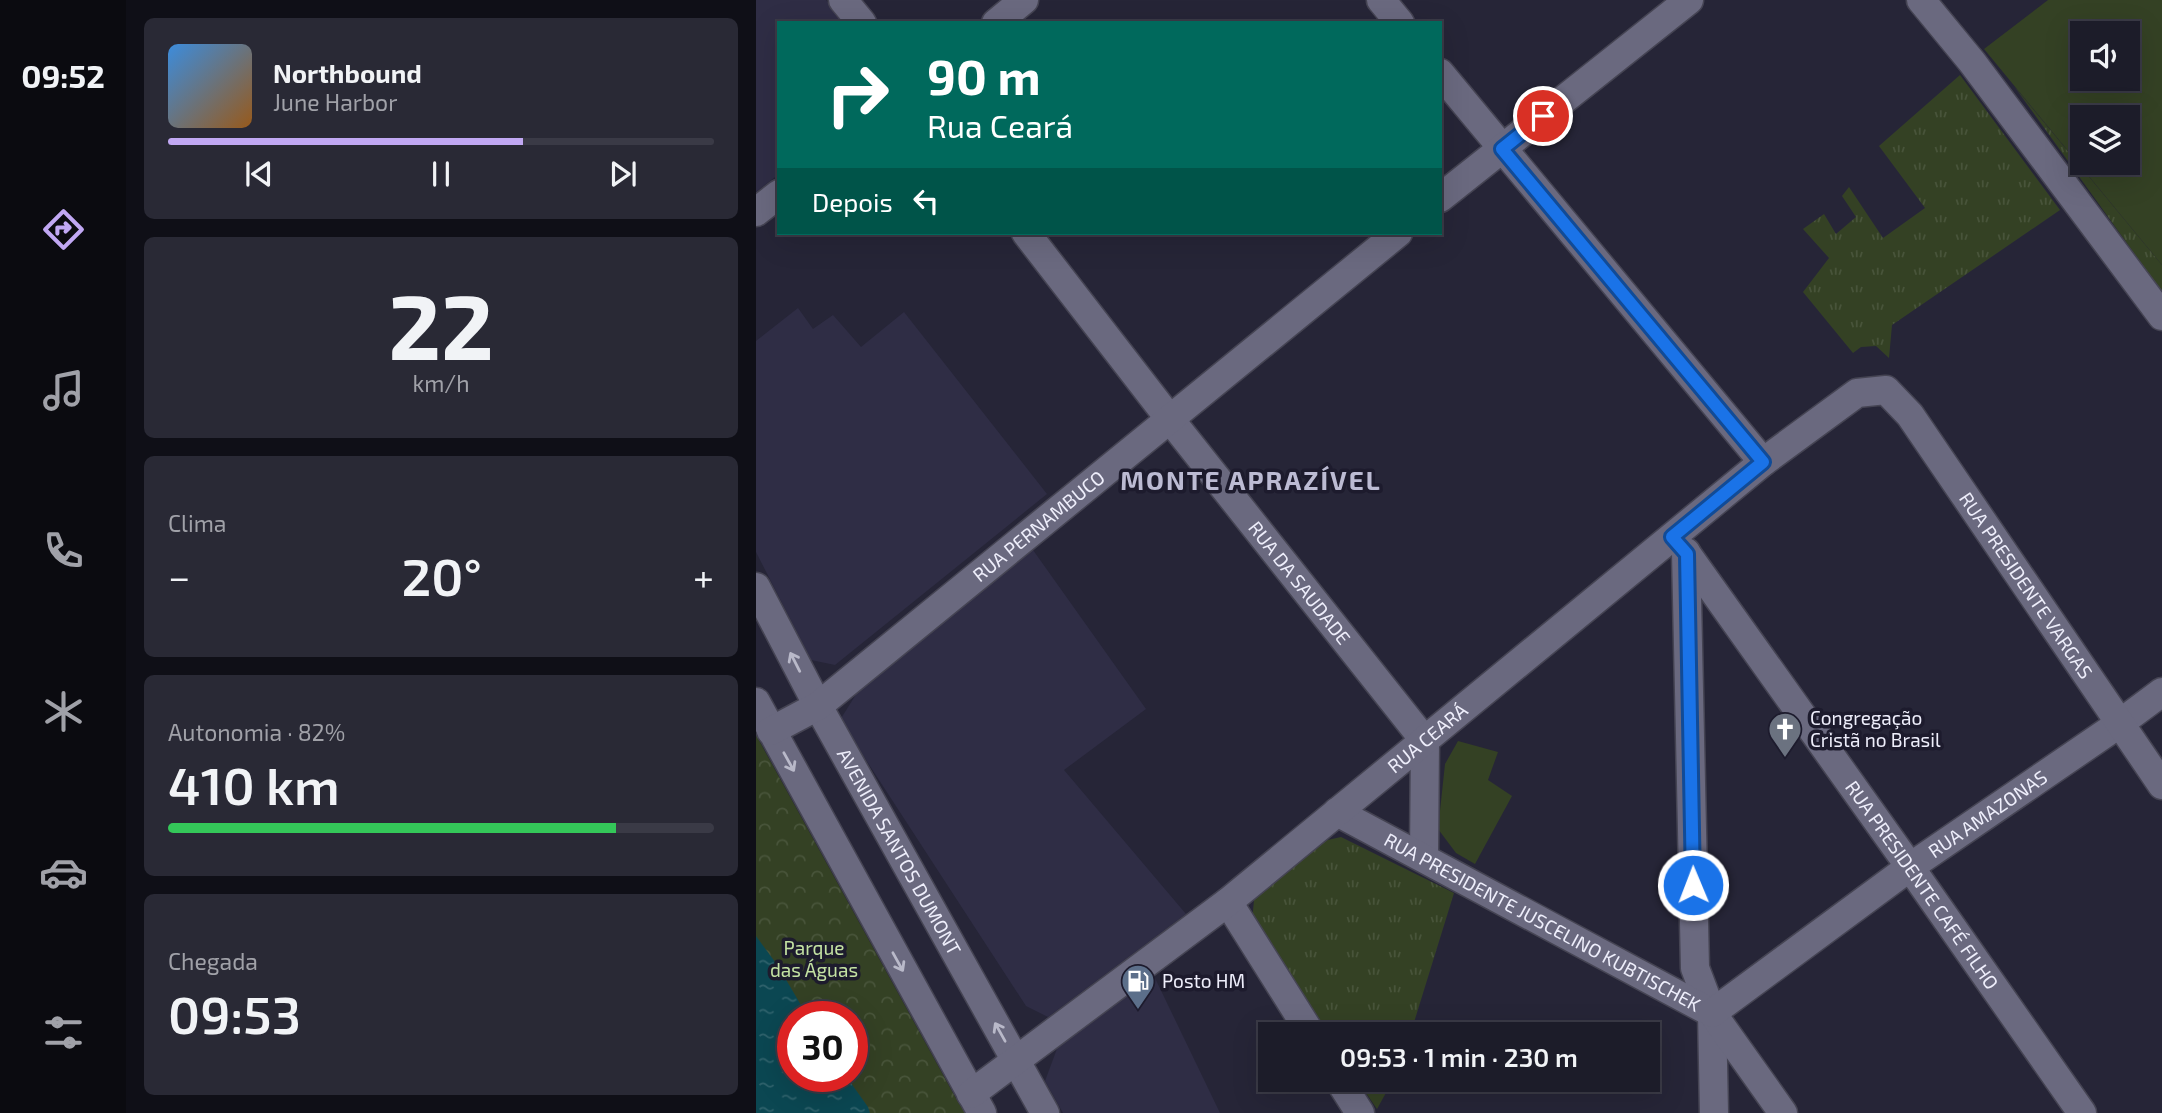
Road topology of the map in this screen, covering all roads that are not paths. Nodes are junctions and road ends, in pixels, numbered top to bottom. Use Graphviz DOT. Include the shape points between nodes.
graph roads {
  1 [pos="844,0"];
  2 [pos="1024,0"];
  3 [pos="1381,0"];
  4 [pos="1689,0"];
  5 [pos="1921,0"];
  6 [pos="860,21"];
  7 [pos="998,21"];
  8 [pos="1398,21"];
  9 [pos="1442,75"];
  10 [pos="1502,149"];
  11 [pos="777,196"];
  12 [pos="1442,196"];
  13 [pos="756,212"];
  14 [pos="1028,235"];
  15 [pos="1396,235"];
  16 [pos="2162,316"];
  17 [pos="1886,390"];
  18 [pos="1169,418"];
  19 [pos="1763,462"];
  20 [pos="1679,545"];
  21 [pos="756,587"];
  22 [pos="2162,692"];
  23 [pos="756,702"];
  24 [pos="818,706"];
  25 [pos="2119,724"];
  26 [pos="772,731"];
  27 [pos="1425,741"];
  28 [pos="2162,785"];
  29 [pos="1337,812"];
  30 [pos="1424,857"];
  31 [pos="1910,867"];
  32 [pos="1228,902"];
  33 [pos="1712,1013"];
  34 [pos="1303,1022"];
  35 [pos="1017,1062"];
  36 [pos="1347,1092"];
  37 [pos="976,1104"];
  38 [pos="1045,1113"];
  39 [pos="1360,1113"];
  40 [pos="1714,1113"];
  41 [pos="1783,1113"];
  42 [pos="2082,1113"];
  1 -- 6 [label="street"];
  2 -- 7 [label="street"];
  3 -- 8 [label="street"];
  4 -- 10 [label="street"];
  5 -- 16 [label="street"];
  9 -- 10 [label="street"];
  10 -- 12 [label="street"];
  10 -- 19 [label="street"];
  11 -- 13 [label="street"];
  14 -- 18 [label="street, RUA DA SAUDADE"];
  15 -- 18 [label="street, RUA PERNAMBUCO"];
  17 -- 19 [label="street, RUA CEARÁ" via="1857,393"];
  17 -- 25 [label="street, RUA PRESIDENTE VARGAS" via="1910,415"];
  18 -- 24 [label="street, RUA PERNAMBUCO"];
  18 -- 27 [label="street, RUA DA SAUDADE"];
  19 -- 20 [label="street, RUA CEARÁ"];
  20 -- 27 [label="street, RUA CEARÁ"];
  20 -- 31 [label="street, RUA PRESIDENTE CAFÉ FILHO"];
  20 -- 33 [label="street" via="1695,968"];
  24 -- 21 [label="street, AVENIDA SANTOS DUMONT, one-way"];
  22 -- 25 [label="street, RUA AMAZONAS"];
  23 -- 26 [label="street"];
  24 -- 26 [label="street, RUA PERNAMBUCO"];
  35 -- 24 [label="street, AVENIDA SANTOS DUMONT, one-way"];
  25 -- 28 [label="street, RUA PRESIDENTE VARGAS"];
  25 -- 31 [label="street, RUA AMAZONAS"];
  26 -- 37 [label="street, one-way"];
  27 -- 29 [label="street, RUA CEARÁ"];
  27 -- 30 [label="street"];
  29 -- 30 [label="street, RUA PRESIDENTE JUSCELINO KUBTISCHEK"];
  29 -- 32 [label="street, RUA CEARÁ"];
  30 -- 33 [label="street, RUA PRESIDENTE JUSCELINO KUBTISCHEK"];
  31 -- 33 [label="street, RUA AMAZONAS"];
  31 -- 42 [label="street, RUA PRESIDENTE CAFÉ FILHO"];
  32 -- 34 [label="street"];
  32 -- 35 [label="street, RUA CEARÁ"];
  33 -- 40 [label="street"];
  33 -- 41 [label="street, RUA PRESIDENTE JUSCELINO KUBTISCHEK"];
  35 -- 37 [label="street, RUA CEARÁ"];
  35 -- 38 [label="street, AVENIDA SANTOS DUMONT"];
  36 -- 39 [label="street"];
}
